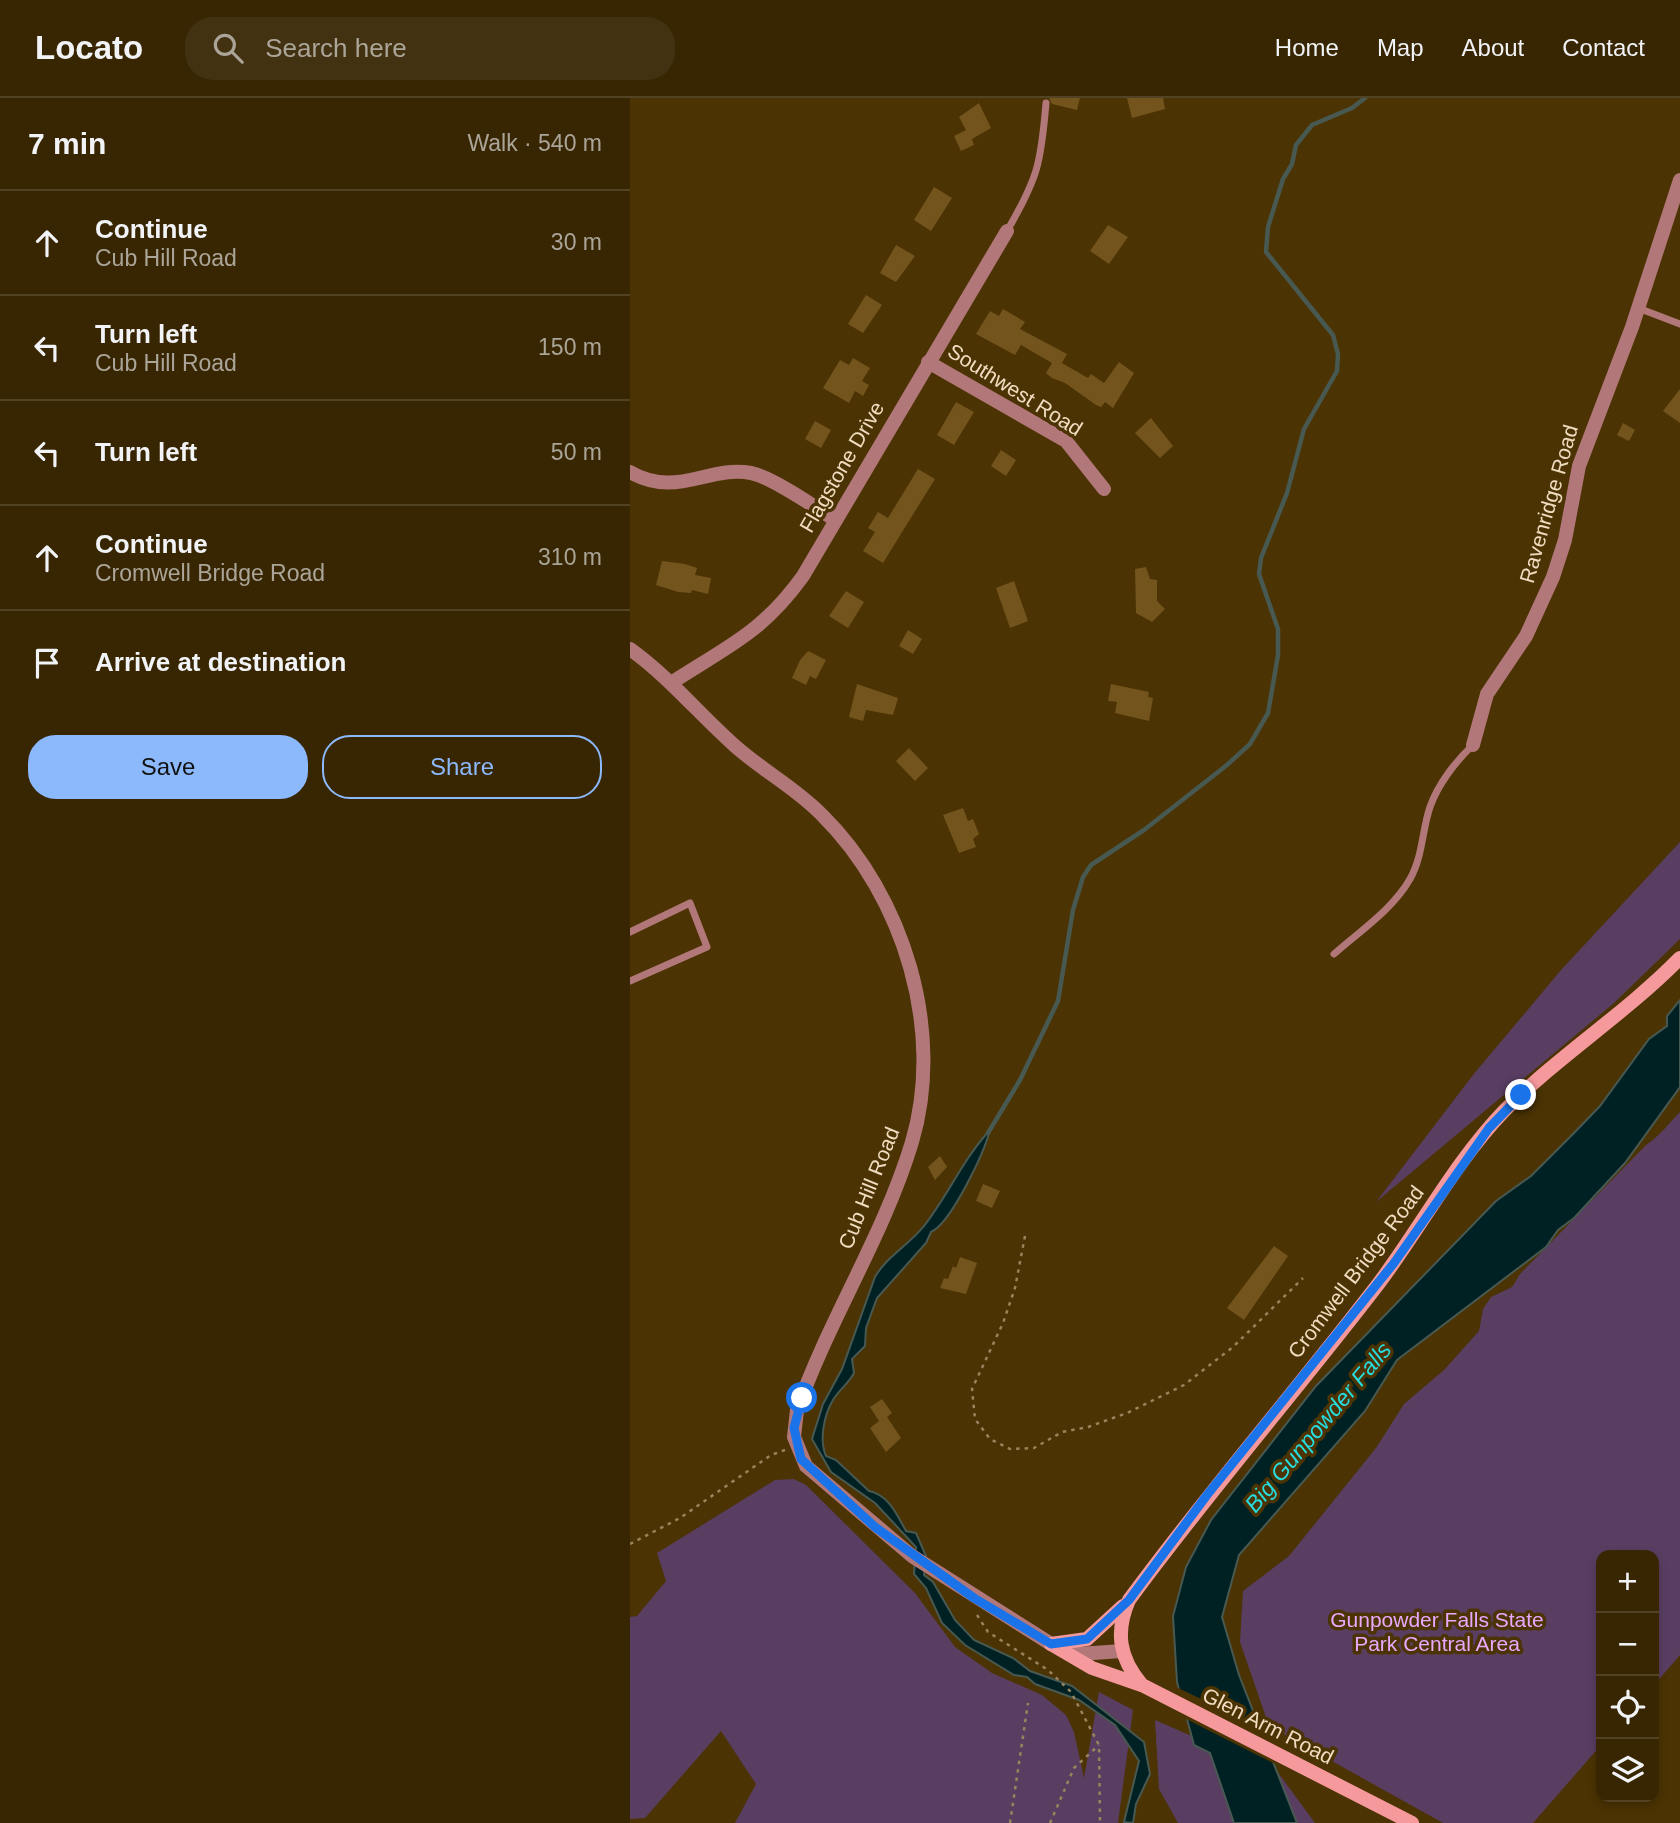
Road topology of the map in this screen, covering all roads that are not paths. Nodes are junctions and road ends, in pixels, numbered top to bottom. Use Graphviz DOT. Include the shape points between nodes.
graph roads {
  1 [pos="1046,103"];
  2 [pos="1680,180"];
  3 [pos="1007,231"];
  4 [pos="1638,308"];
  5 [pos="1680,324"];
  6 [pos="928,362"];
  7 [pos="630,472"];
  8 [pos="1104,489"];
  9 [pos="835,520"];
  10 [pos="630,649"];
  11 [pos="671,683"];
  12 [pos="1472,745"];
  13 [pos="630,932"];
  14 [pos="1335,954"];
  15 [pos="1680,958"];
  16 [pos="630,981"];
  17 [pos="1129,1600"];
  18 [pos="1051,1644"];
  19 [pos="1122,1651"];
  20 [pos="1142,1685"];
  21 [pos="1412,1823"];
  1 -- 3 [label="lane" via="1038,169"];
  2 -- 4 [label="street, Ravenridge Road"];
  3 -- 6 [label="street, Flagstone Drive"];
  4 -- 5 [label="lane"];
  4 -- 12 [label="street, Ravenridge Road" via="1578,466 1565,540 1553,577 1526,636 1487,694"];
  6 -- 8 [label="street, Southwest Road" via="1066,441"];
  6 -- 9 [label="street, Flagstone Drive"];
  7 -- 9 [label="street" via="677,484 752,473"];
  9 -- 11 [label="street, Flagstone Drive" via="803,576 765,622"];
  10 -- 11 [label="street, Cub Hill Road"];
  11 -- 18 [label="street, Cub Hill Road" via="740,750 821,814 854,852 896,931 923,1025 925,1074 911,1146 813,1370 794,1425 796,1446 806,1466 912,1556"];
  12 -- 14 [label="lane, Ravenridge Road" via="1455,762 1430,806 1417,866 1409,881 1397,898"];
  13 -- 16 [label="lane" via="690,903 707,947"];
  15 -- 17 [label="main road, Cromwell Bridge Road" via="1489,1128 1394,1263 1207,1495"];
  17 -- 18 [label="main road" via="1087,1639"];
  17 -- 19 [label="main road, Cromwell Bridge Road" via="1119,1625"];
  18 -- 19 [label="street, Cub Hill Road" via="1079,1654"];
  18 -- 20 [label="main road, Glen Arm Road" via="1092,1668"];
  19 -- 20 [label="main road"];
  20 -- 21 [label="main road, Glen Arm Road"];
}
